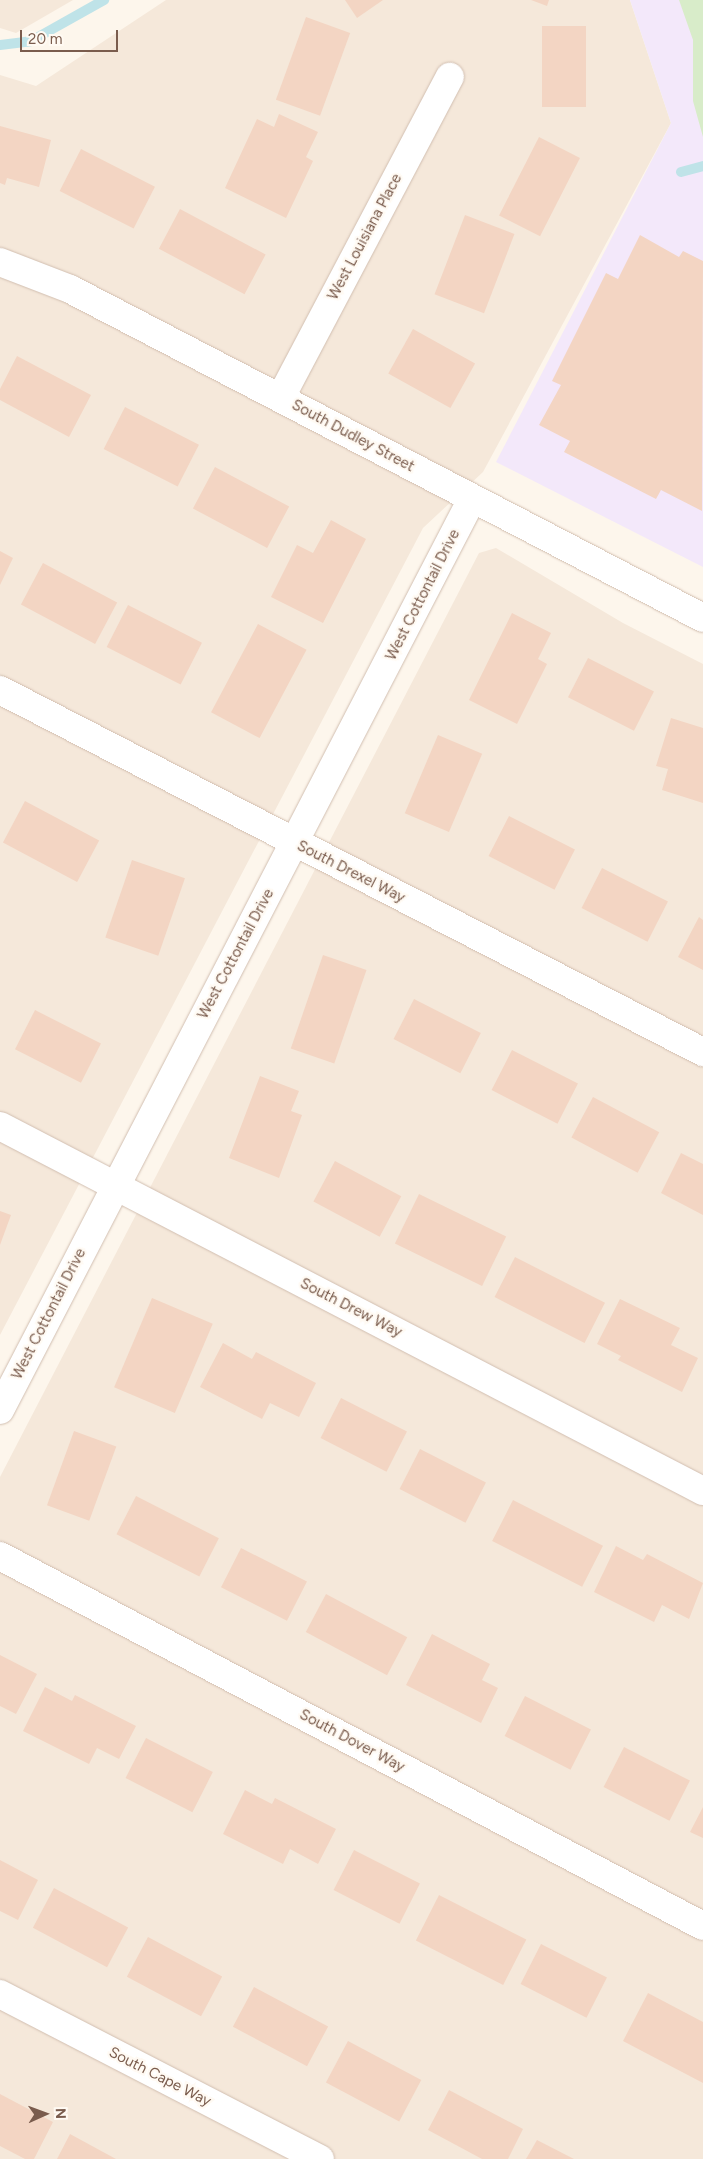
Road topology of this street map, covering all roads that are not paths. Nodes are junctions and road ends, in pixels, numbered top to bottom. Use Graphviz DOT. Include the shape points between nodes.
graph roads {
  1 [pos="450,77"];
  2 [pos="0,262"];
  3 [pos="281,397"];
  4 [pos="472,499"];
  5 [pos="703,618"];
  6 [pos="0,690"];
  7 [pos="295,843"];
  8 [pos="703,1052"];
  9 [pos="0,1126"];
  10 [pos="115,1186"];
  11 [pos="0,1410"];
  12 [pos="703,1491"];
  13 [pos="0,1556"];
  14 [pos="703,1926"];
  15 [pos="0,1994"];
  16 [pos="320,2159"];
  1 -- 3 [label="street, West Louisiana Place"];
  2 -- 3 [label="street, South Dudley Street" via="70,289"];
  3 -- 4 [label="street, South Dudley Street"];
  4 -- 5 [label="street, South Dudley Street"];
  4 -- 7 [label="street, West Cottontail Drive"];
  6 -- 7 [label="street, South Drexel Way"];
  7 -- 8 [label="street, South Drexel Way"];
  7 -- 10 [label="street, West Cottontail Drive"];
  9 -- 10 [label="street, South Drew Way"];
  10 -- 11 [label="street, West Cottontail Drive"];
  10 -- 12 [label="street, South Drew Way"];
  13 -- 14 [label="street, South Dover Way"];
  15 -- 16 [label="street, South Cape Way"];
}
